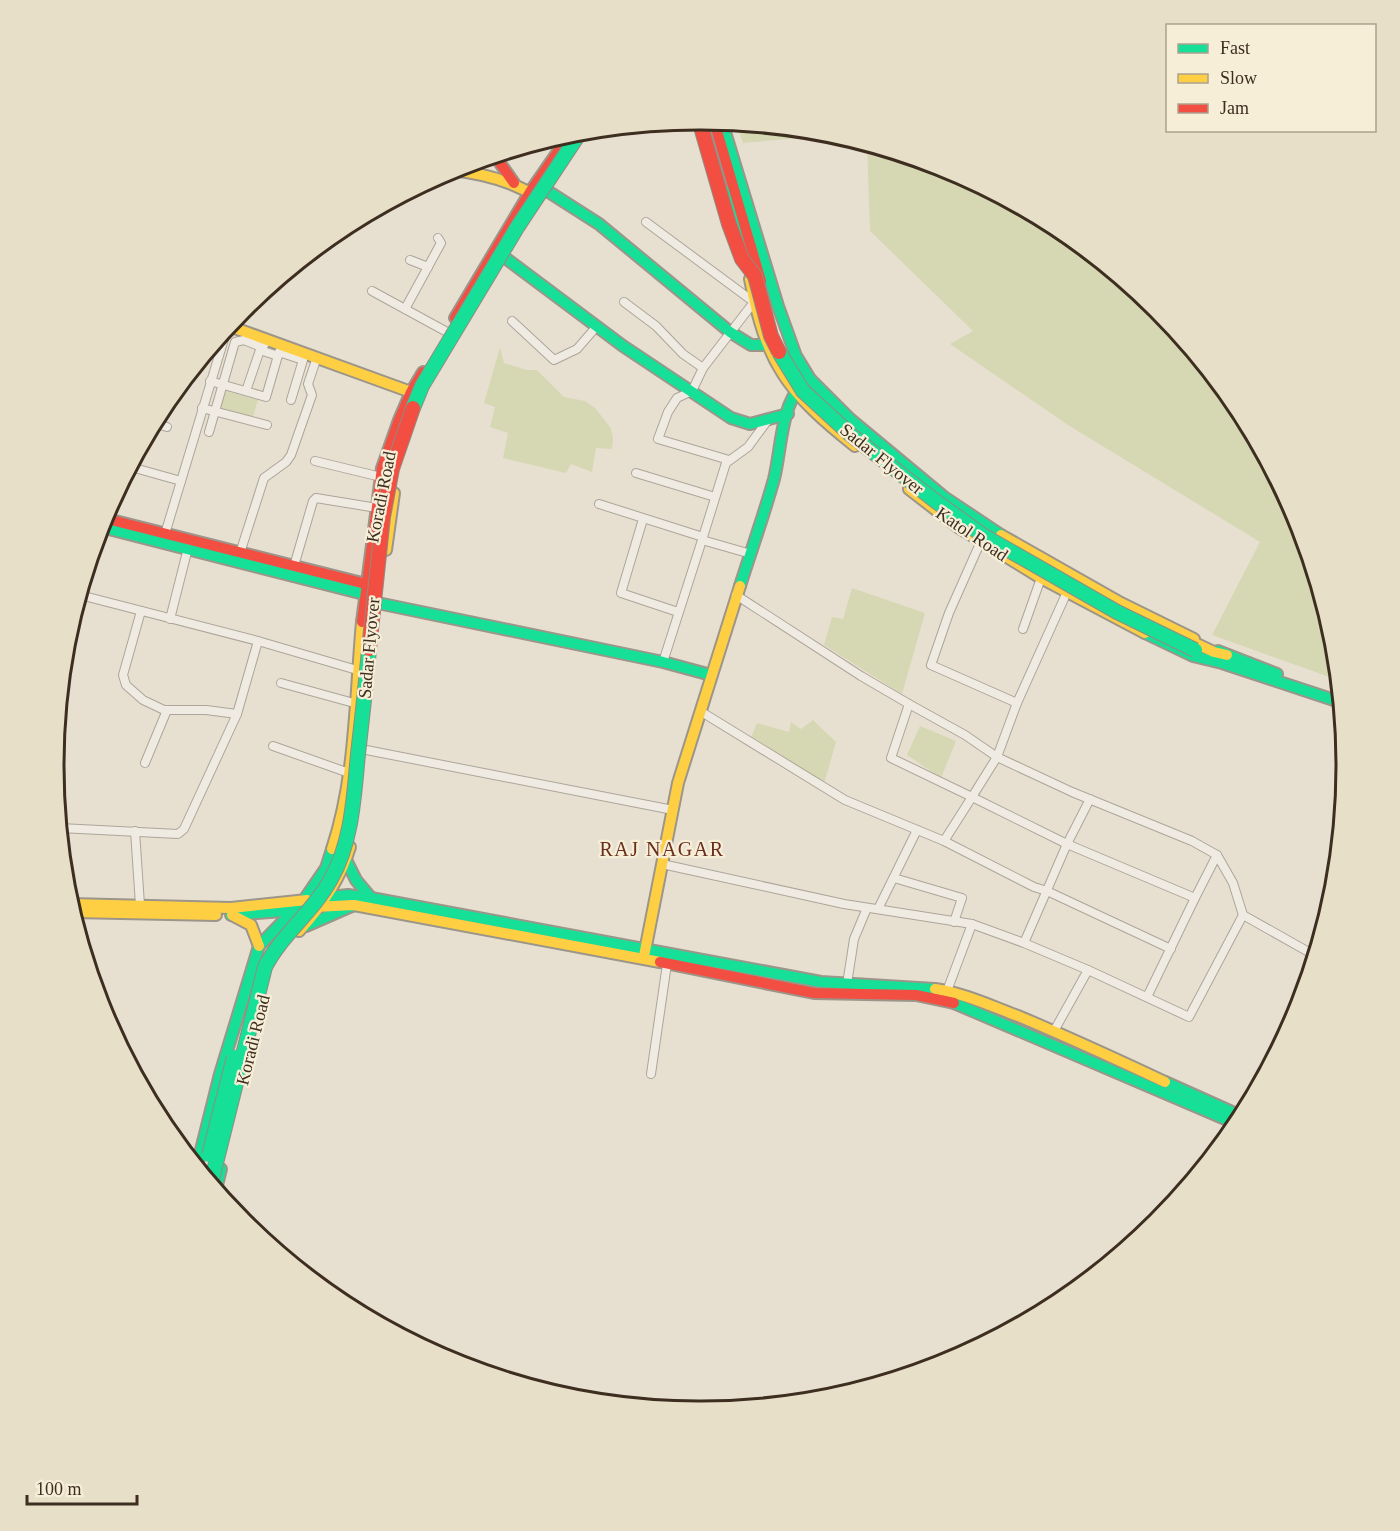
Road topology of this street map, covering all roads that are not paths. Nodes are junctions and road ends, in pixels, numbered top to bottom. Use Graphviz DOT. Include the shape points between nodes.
graph roads {
  1 [pos="702,130"];
  2 [pos="709,130"];
  3 [pos="717,130"];
  4 [pos="725,131"];
  5 [pos="580,141"];
  6 [pos="573,143"];
  7 [pos="568,144"];
  8 [pos="564,145"];
  9 [pos="500,163"];
  10 [pos="474,172"];
  11 [pos="514,183"];
  12 [pos="538,191"];
  13 [pos="646,222"];
  14 [pos="438,238"];
  15 [pos="500,253"];
  16 [pos="410,260"];
  17 [pos="428,267"];
  18 [pos="372,291"];
  19 [pos="624,302"];
  20 [pos="754,302"];
  21 [pos="405,309"];
  22 [pos="512,321"];
  23 [pos="597,326"];
  24 [pos="236,331"];
  25 [pos="447,332"];
  26 [pos="730,332"];
  27 [pos="768,345"];
  28 [pos="221,347"];
  29 [pos="270,348"];
  30 [pos="317,357"];
  31 [pos="703,368"];
  32 [pos="810,379"];
  33 [pos="210,381"];
  34 [pos="223,385"];
  35 [pos="246,391"];
  36 [pos="692,391"];
  37 [pos="411,392"];
  38 [pos="795,392"];
  39 [pos="291,400"];
  40 [pos="202,408"];
  41 [pos="215,411"];
  42 [pos="788,414"];
  43 [pos="769,419"];
  44 [pos="267,425"];
  45 [pos="163,426"];
  46 [pos="167,427"];
  47 [pos="209,432"];
  48 [pos="729,460"];
  49 [pos="315,461"];
  50 [pos="138,469"];
  51 [pos="636,473"];
  52 [pos="381,477"];
  53 [pos="181,481"];
  54 [pos="715,497"];
  55 [pos="599,504"];
  56 [pos="377,508"];
  57 [pos="643,519"];
  58 [pos="114,521"];
  59 [pos="110,529"];
  60 [pos="165,534"];
  61 [pos="702,539"];
  62 [pos="981,541"];
  63 [pos="189,544"];
  64 [pos="240,553"];
  65 [pos="751,554"];
  66 [pos="294,566"];
  67 [pos="1041,578"];
  68 [pos="1067,592"];
  69 [pos="365,593"];
  70 [pos="736,595"];
  71 [pos="87,597"];
  72 [pos="380,603"];
  73 [pos="141,611"];
  74 [pos="678,612"];
  75 [pos="170,619"];
  76 [pos="1023,629"];
  77 [pos="258,641"];
  78 [pos="1196,648"];
  79 [pos="1224,659"];
  80 [pos="663,663"];
  81 [pos="357,670"];
  82 [pos="711,675"];
  83 [pos="281,683"];
  84 [pos="1331,692"];
  85 [pos="1332,699"];
  86 [pos="354,703"];
  87 [pos="1017,703"];
  88 [pos="909,704"];
  89 [pos="167,710"];
  90 [pos="700,711"];
  91 [pos="237,714"];
  92 [pos="273,746"];
  93 [pos="358,748"];
  94 [pos="997,757"];
  95 [pos="145,763"];
  96 [pos="349,773"];
  97 [pos="972,797"];
  98 [pos="1090,799"];
  99 [pos="673,810"];
  100 [pos="68,828"];
  101 [pos="917,830"];
  102 [pos="135,831"];
  103 [pos="944,841"];
  104 [pos="1067,844"];
  105 [pos="1217,855"];
  106 [pos="346,862"];
  107 [pos="662,864"];
  108 [pos="894,878"];
  109 [pos="1047,891"];
  110 [pos="371,898"];
  111 [pos="1195,898"];
  112 [pos="324,902"];
  113 [pos="80,905"];
  114 [pos="299,905"];
  115 [pos="354,905"];
  116 [pos="867,908"];
  117 [pos="141,909"];
  118 [pos="878,909"];
  119 [pos="82,912"];
  120 [pos="232,915"];
  121 [pos="1243,915"];
  122 [pos="954,922"];
  123 [pos="972,924"];
  124 [pos="301,929"];
  125 [pos="1024,943"];
  126 [pos="259,946"];
  127 [pos="1171,949"];
  128 [pos="1308,951"];
  129 [pos="644,955"];
  130 [pos="667,964"];
  131 [pos="1088,970"];
  132 [pos="847,984"];
  133 [pos="947,991"];
  134 [pos="1147,997"];
  135 [pos="1054,1031"];
  136 [pos="651,1074"];
  137 [pos="1232,1112"];
  138 [pos="1227,1120"];
  139 [pos="199,1156"];
  140 [pos="206,1165"];
  141 [pos="213,1174"];
  142 [pos="218,1180"];
  1 -- 78 [label="main road, Sadar Flyover, bridge" via="729,224 742,259 755,276 771,336 803,391 885,462 984,536 1117,612"];
  2 -- 20 [label="main road, Katol Road" via="743,247"];
  3 -- 78 [label="main road, Sadar Flyover, bridge" via="770,317 791,366 810,389 927,490 986,532"];
  4 -- 32 [label="main road, Katol Road" via="778,306 796,356"];
  5 -- 12 [label="main road, Koradi Road"];
  6 -- 141 [label="main road, Sadar Flyover, bridge" via="422,386 407,425 392,469 383,517 353,806 343,853 331,880 274,949 265,967"];
  7 -- 140 [label="main road, Sadar Flyover, bridge" via="421,381 400,430 385,478 350,803 338,850 323,881 262,959"];
  8 -- 12 [label="main road, Koradi Road"];
  9 -- 11 [label="main road"];
  10 -- 11 [label="main road"];
  11 -- 12 [label="main road"];
  12 -- 15 [label="main road, Koradi Road"];
  12 -- 26 [label="main road" via="599,224"];
  13 -- 20 [label="street"];
  14 -- 17 [label="street" via="441,243"];
  15 -- 23 [label="main road"];
  15 -- 25 [label="main road, Koradi Road"];
  15 -- 72 [label="main road, Koradi Road" via="420,404 397,480"];
  16 -- 17 [label="street"];
  17 -- 21 [label="street"];
  18 -- 21 [label="street"];
  19 -- 31 [label="street"];
  20 -- 26 [label="street"];
  20 -- 27 [label="main road, Katol Road"];
  21 -- 25 [label="street"];
  22 -- 23 [label="street" via="554,360 577,350"];
  23 -- 36 [label="main road"];
  24 -- 29 [label="main road"];
  25 -- 37 [label="main road, Koradi Road"];
  26 -- 27 [label="main road" via="751,345"];
  26 -- 31 [label="street"];
  27 -- 38 [label="main road, Katol Road" via="778,369"];
  28 -- 33 [label="street"];
  29 -- 30 [label="main road"];
  29 -- 34 [label="street" via="244,340 235,342"];
  29 -- 35 [label="street"];
  29 -- 35 [label="street" via="266,397"];
  29 -- 39 [label="street" via="303,360"];
  30 -- 37 [label="main road"];
  30 -- 64 [label="street" via="308,384 312,395 291,455 264,478"];
  31 -- 36 [label="street"];
  32 -- 38 [label="main road"];
  32 -- 79 [label="main road, Katol Road" via="905,465 986,526"];
  33 -- 34 [label="street"];
  33 -- 40 [label="street"];
  34 -- 35 [label="street"];
  34 -- 41 [label="street"];
  36 -- 43 [label="main road" via="731,418 750,424"];
  36 -- 48 [label="street" via="677,398 658,439"];
  37 -- 52 [label="main road, Koradi Road"];
  38 -- 42 [label="main road"];
  38 -- 62 [label="main road, Katol Road" via="838,433"];
  40 -- 41 [label="street"];
  40 -- 53 [label="street"];
  41 -- 44 [label="street"];
  41 -- 47 [label="street"];
  42 -- 43 [label="main road"];
  42 -- 65 [label="main road"];
  43 -- 48 [label="street" via="747,447"];
  45 -- 46 [label="street"];
  48 -- 54 [label="street"];
  49 -- 52 [label="street"];
  50 -- 53 [label="street"];
  51 -- 54 [label="street"];
  52 -- 56 [label="main road, Koradi Road"];
  53 -- 60 [label="street"];
  54 -- 61 [label="street"];
  55 -- 57 [label="street"];
  56 -- 66 [label="street" via="316,498"];
  56 -- 69 [label="main road, Koradi Road"];
  57 -- 61 [label="street"];
  57 -- 74 [label="street" via="621,593"];
  58 -- 60 [label="main road"];
  59 -- 63 [label="main road"];
  60 -- 63 [label="main road"];
  61 -- 65 [label="street"];
  61 -- 74 [label="street"];
  62 -- 67 [label="main road, Katol Road"];
  62 -- 87 [label="street" via="931,665"];
  63 -- 64 [label="main road"];
  63 -- 69 [label="main road"];
  63 -- 75 [label="street"];
  64 -- 66 [label="main road"];
  65 -- 70 [label="main road"];
  66 -- 69 [label="main road"];
  67 -- 68 [label="main road, Katol Road"];
  67 -- 76 [label="street"];
  68 -- 79 [label="main road, Katol Road" via="1193,656"];
  68 -- 87 [label="street"];
  69 -- 72 [label="main road"];
  69 -- 81 [label="main road, Koradi Road"];
  70 -- 82 [label="main road"];
  70 -- 88 [label="street"];
  71 -- 73 [label="street"];
  72 -- 80 [label="main road"];
  72 -- 93 [label="main road, Koradi Road"];
  73 -- 75 [label="street"];
  73 -- 89 [label="street" via="123,675 126,685 143,700"];
  74 -- 80 [label="street"];
  75 -- 77 [label="street"];
  77 -- 81 [label="street"];
  77 -- 91 [label="street"];
  78 -- 79 [label="main road, Sadar Flyover"];
  79 -- 84 [label="main road, Katol Road"];
  79 -- 85 [label="main road, Katol Road"];
  80 -- 82 [label="main road"];
  81 -- 86 [label="main road, Koradi Road"];
  82 -- 90 [label="main road"];
  83 -- 86 [label="street"];
  86 -- 93 [label="main road, Koradi Road"];
  87 -- 94 [label="street"];
  88 -- 94 [label="street"];
  88 -- 97 [label="street" via="891,758"];
  89 -- 91 [label="street"];
  89 -- 95 [label="street"];
  90 -- 99 [label="main road"];
  90 -- 101 [label="street" via="845,800"];
  91 -- 102 [label="street" via="184,829 178,834"];
  92 -- 96 [label="street"];
  93 -- 96 [label="main road, Koradi Road"];
  93 -- 99 [label="street"];
  93 -- 106 [label="main road, Koradi Road" via="358,810"];
  94 -- 97 [label="street"];
  94 -- 98 [label="street"];
  96 -- 114 [label="main road, Koradi Road" via="343,816 326,868"];
  97 -- 103 [label="street"];
  97 -- 104 [label="street"];
  98 -- 104 [label="street"];
  98 -- 105 [label="street"];
  99 -- 107 [label="main road"];
  100 -- 102 [label="street"];
  101 -- 103 [label="street"];
  101 -- 108 [label="street"];
  102 -- 117 [label="street"];
  103 -- 109 [label="street"];
  104 -- 109 [label="street"];
  104 -- 111 [label="street"];
  105 -- 111 [label="street"];
  105 -- 121 [label="street" via="1233,883"];
  106 -- 110 [label="main road"];
  106 -- 112 [label="main road, Koradi Road"];
  107 -- 116 [label="street"];
  107 -- 129 [label="main road"];
  108 -- 118 [label="street"];
  108 -- 122 [label="street" via="962,898"];
  109 -- 125 [label="street"];
  109 -- 127 [label="street"];
  110 -- 112 [label="main road" via="348,895"];
  110 -- 129 [label="main road"];
  111 -- 127 [label="street"];
  112 -- 114 [label="main road"];
  112 -- 115 [label="main road"];
  112 -- 124 [label="main road, Koradi Road"];
  113 -- 117 [label="main road"];
  114 -- 117 [label="main road"];
  114 -- 120 [label="main road"];
  114 -- 126 [label="main road, Koradi Road"];
  115 -- 124 [label="main road"];
  115 -- 129 [label="main road"];
  116 -- 118 [label="street"];
  116 -- 132 [label="street" via="854,939"];
  117 -- 119 [label="main road"];
  117 -- 120 [label="main road"];
  118 -- 122 [label="street"];
  120 -- 126 [label="main road" via="251,925"];
  121 -- 128 [label="street"];
  121 -- 134 [label="street" via="1189,1017"];
  122 -- 123 [label="street"];
  123 -- 125 [label="street"];
  123 -- 133 [label="street"];
  124 -- 142 [label="main road, Koradi Road" via="272,964"];
  125 -- 131 [label="street"];
  126 -- 139 [label="main road, Koradi Road"];
  127 -- 134 [label="street"];
  129 -- 130 [label="main road"];
  129 -- 132 [label="main road" via="663,952 776,975"];
  130 -- 136 [label="street"];
  130 -- 138 [label="main road" via="814,993 916,995 961,1005"];
  131 -- 134 [label="street"];
  131 -- 135 [label="street"];
  132 -- 133 [label="main road"];
  133 -- 135 [label="main road"];
  135 -- 137 [label="main road"];
}
